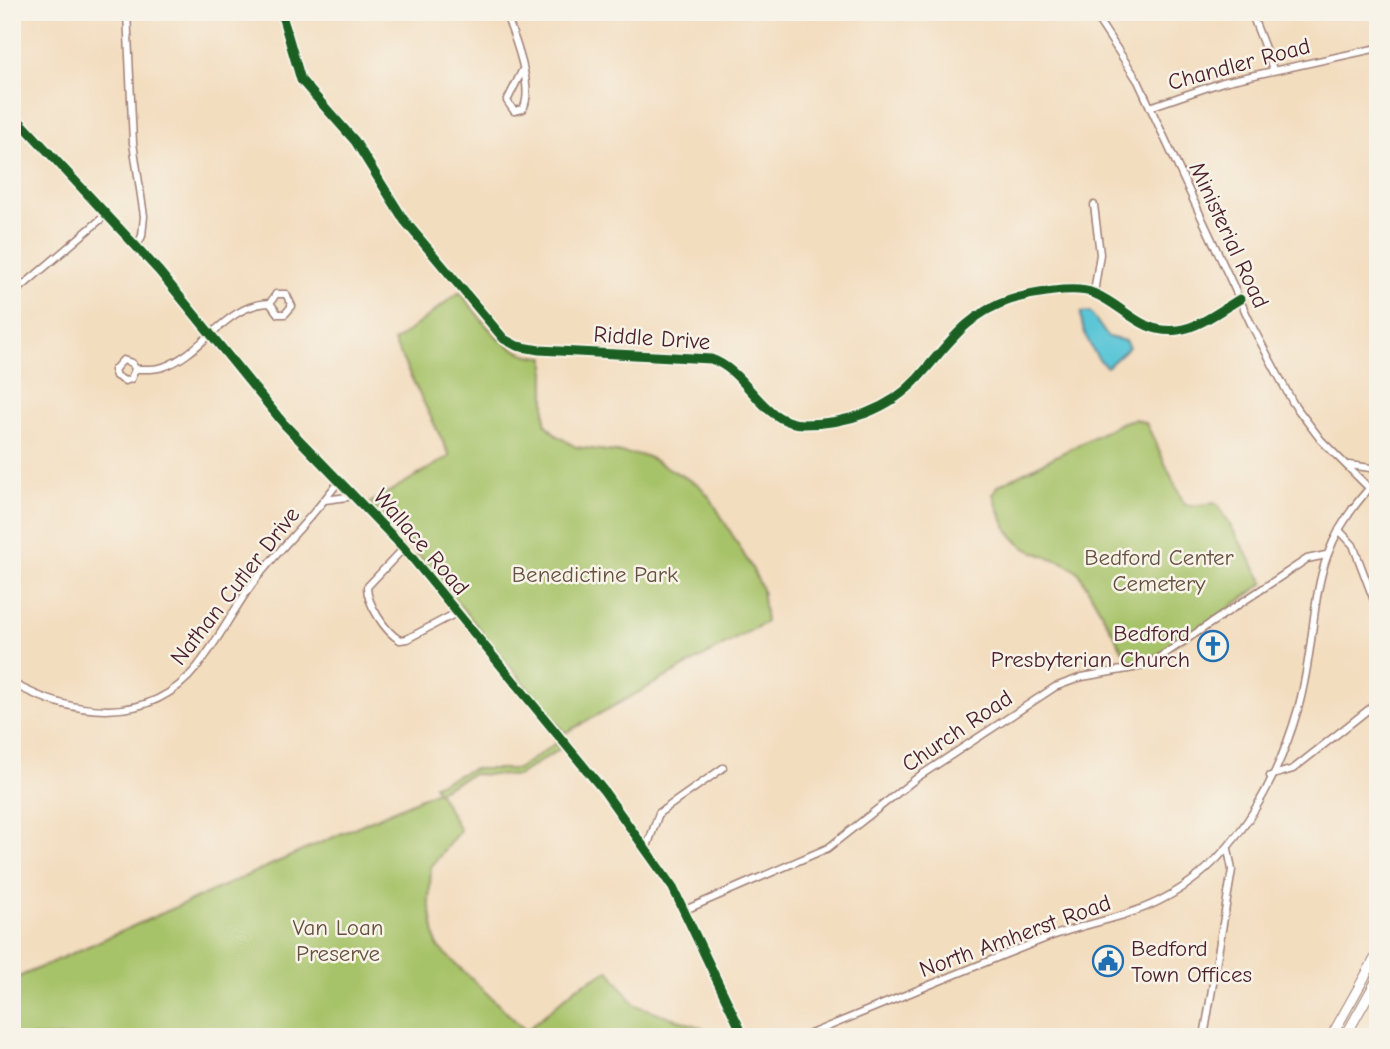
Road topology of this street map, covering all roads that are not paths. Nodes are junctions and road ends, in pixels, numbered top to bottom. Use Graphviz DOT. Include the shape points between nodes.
graph roads {
  1 [pos="127,12"];
  2 [pos="281,12"];
  3 [pos="505,12"];
  4 [pos="1093,12"];
  5 [pos="1251,12"];
  6 [pos="1378,48"];
  7 [pos="1273,69"];
  8 [pos="522,71"];
  9 [pos="1150,107"];
  10 [pos="12,113"];
  11 [pos="1094,205"];
  12 [pos="107,214"];
  13 [pos="136,247"];
  14 [pos="1094,293"];
  15 [pos="12,295"];
  16 [pos="1240,299"];
  17 [pos="270,303"];
  18 [pos="211,333"];
  19 [pos="135,369"];
  20 [pos="1345,464"];
  21 [pos="1378,469"];
  22 [pos="1378,479"];
  23 [pos="339,481"];
  24 [pos="1369,488"];
  25 [pos="355,496"];
  26 [pos="325,500"];
  27 [pos="1339,530"];
  28 [pos="404,548"];
  29 [pos="1326,555"];
  30 [pos="1378,611"];
  31 [pos="457,612"];
  32 [pos="12,683"];
  33 [pos="1378,702"];
  34 [pos="723,768"];
  35 [pos="1270,776"];
  36 [pos="647,847"];
  37 [pos="1228,849"];
  38 [pos="685,910"];
  39 [pos="1378,953"];
  40 [pos="1378,978"];
  41 [pos="744,1037"];
  42 [pos="803,1037"];
  43 [pos="1204,1037"];
  44 [pos="1331,1037"];
  45 [pos="1345,1037"];
  1 -- 13 [label="street" via="133,143 144,216"];
  2 -- 14 [label="street, Riddle Drive" via="301,80 355,141 404,220 489,323 517,346 711,359 737,374 775,415 795,423 816,423 866,414 891,401 919,377 954,334 989,309 1036,295"];
  3 -- 8 [label="street" via="520,51"];
  4 -- 9 [label="street, Ministerial Road" via="1135,74"];
  5 -- 7 [label="street"];
  6 -- 7 [label="street, Chandler Road"];
  7 -- 9 [label="street, Chandler Road"];
  8 -- 8 [label="street" via="526,103 514,111 508,98"];
  9 -- 16 [label="street, Ministerial Road"];
  10 -- 12 [label="street, Wallace Road"];
  11 -- 14 [label="street" via="1100,254"];
  12 -- 13 [label="street, Wallace Road"];
  12 -- 15 [label="street"];
  13 -- 18 [label="street, Wallace Road"];
  14 -- 16 [label="street" via="1141,324 1170,330 1201,322"];
  16 -- 20 [label="street, Ministerial Road" via="1293,403"];
  17 -- 18 [label="street" via="244,309"];
  18 -- 19 [label="street" via="169,364"];
  18 -- 23 [label="street, Wallace Road" via="284,424"];
  20 -- 21 [label="street"];
  20 -- 24 [label="street, Ministerial Road"];
  22 -- 24 [label="street, North Amherst Road"];
  23 -- 25 [label="street, Wallace Road"];
  23 -- 26 [label="street, Nathan Cutler Drive"];
  24 -- 27 [label="street, North Amherst Road"];
  25 -- 26 [label="street, Nathan Cutler Drive"];
  25 -- 28 [label="street, Wallace Road"];
  26 -- 32 [label="street, Nathan Cutler Drive" via="256,580 196,668 163,696 137,706 88,710 60,705"];
  27 -- 29 [label="street, North Amherst Road"];
  27 -- 30 [label="street" via="1353,545"];
  28 -- 31 [label="street, Wallace Road"];
  28 -- 31 [label="street" via="367,587 393,636 407,639"];
  29 -- 35 [label="street, North Amherst Road" via="1298,709"];
  29 -- 38 [label="street, Church Road" via="1307,559 1154,661 1055,687 934,765 816,855"];
  31 -- 36 [label="street, Wallace Road"];
  33 -- 35 [label="street" via="1293,769"];
  34 -- 36 [label="street" via="659,813"];
  35 -- 37 [label="street, North Amherst Road"];
  36 -- 38 [label="street, Wallace Road"];
  37 -- 42 [label="street, North Amherst Road" via="1188,884 1160,901 1060,933"];
  37 -- 43 [label="street" via="1232,870"];
  38 -- 41 [label="street, Wallace Road"];
  39 -- 44 [label="highway"];
  40 -- 45 [label="highway"];
}
